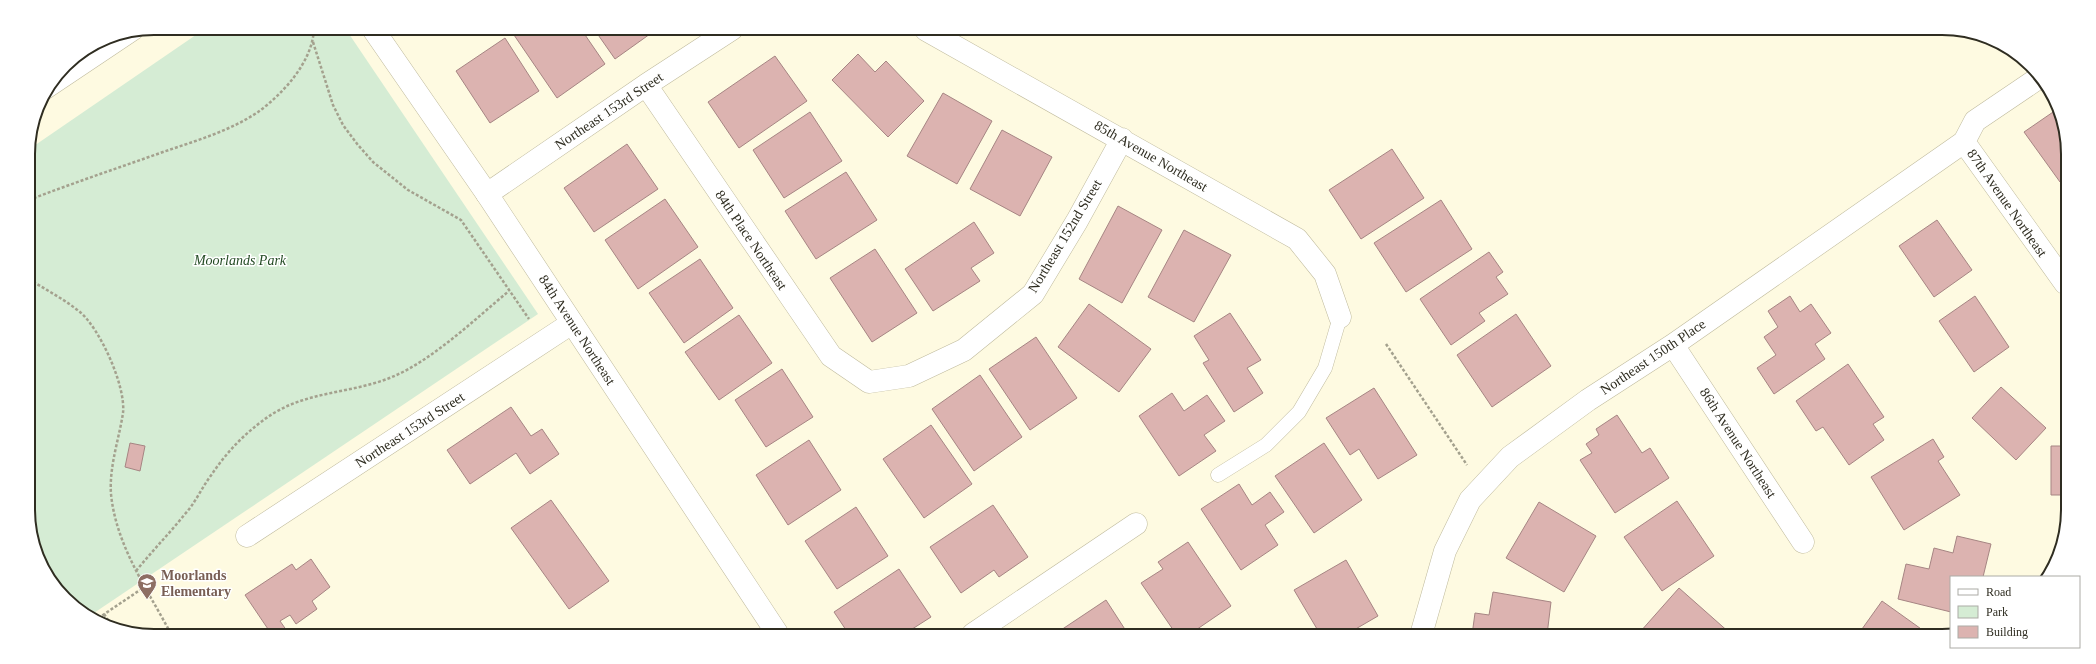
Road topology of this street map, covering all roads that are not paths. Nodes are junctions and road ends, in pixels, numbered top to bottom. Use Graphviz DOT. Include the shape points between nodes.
graph roads {
  1 [pos="378,35"];
  2 [pos="723,35"];
  3 [pos="935,35"];
  4 [pos="127,38"];
  5 [pos="2035,80"];
  6 [pos="57,85"];
  7 [pos="646,85"];
  8 [pos="1122,139"];
  9 [pos="1964,142"];
  10 [pos="487,194"];
  11 [pos="2061,277"];
  12 [pos="1340,317"];
  13 [pos="572,323"];
  14 [pos="1673,345"];
  15 [pos="869,382"];
  16 [pos="1218,475"];
  17 [pos="1136,524"];
  18 [pos="247,536"];
  19 [pos="1803,542"];
  20 [pos="774,629"];
  21 [pos="980,629"];
  22 [pos="1423,629"];
  1 -- 10 [label="street, 84th Avenue Northeast"];
  2 -- 7 [label="street, Northeast 153rd Street"];
  3 -- 8 [label="street, 85th Avenue Northeast"];
  4 -- 6 [label="lane"];
  5 -- 9 [label="street" via="1975,121"];
  7 -- 10 [label="street, Northeast 153rd Street"];
  7 -- 15 [label="street, 84th Place Northeast" via="831,356"];
  8 -- 12 [label="street, 85th Avenue Northeast" via="1297,239 1325,274"];
  8 -- 15 [label="street, Northeast 152nd Street" via="1033,294 964,350 909,376"];
  9 -- 11 [label="street, 87th Avenue Northeast"];
  9 -- 14 [label="street, Northeast 150th Place"];
  10 -- 13 [label="street, 84th Avenue Northeast"];
  12 -- 16 [label="lane" via="1325,368 1299,412 1266,445"];
  13 -- 18 [label="street, Northeast 153rd Street"];
  13 -- 20 [label="street, 84th Avenue Northeast"];
  14 -- 19 [label="street, 86th Avenue Northeast"];
  14 -- 22 [label="street, Northeast 150th Place" via="1588,400 1510,457 1470,500 1445,551"];
  17 -- 21 [label="street"];
}
